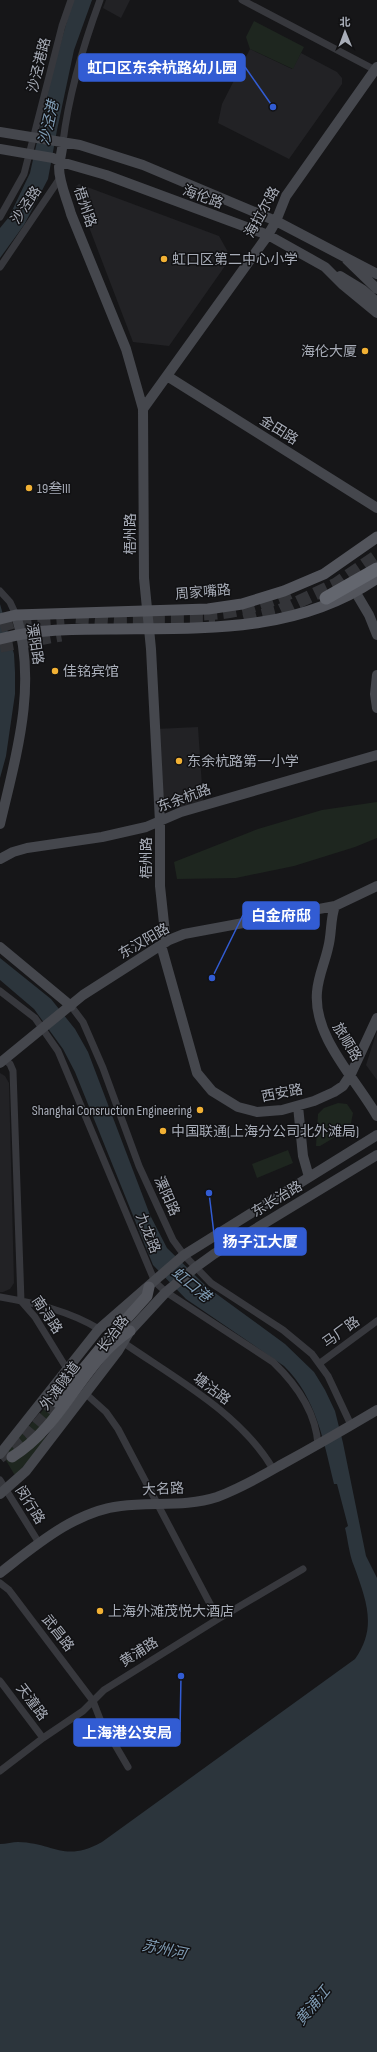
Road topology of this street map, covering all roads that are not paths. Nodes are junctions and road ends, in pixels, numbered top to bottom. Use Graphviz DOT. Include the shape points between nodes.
graph roads {
  1 [pos="71,0"];
  2 [pos="100,0"];
  3 [pos="242,0"];
  4 [pos="376,69"];
  5 [pos="0,132"];
  6 [pos="36,137"];
  7 [pos="59,141"];
  8 [pos="0,150"];
  9 [pos="33,154"];
  10 [pos="57,160"];
  11 [pos="60,178"];
  12 [pos="0,217"];
  13 [pos="276,221"];
  14 [pos="268,235"];
  15 [pos="344,256"];
  16 [pos="0,267"];
  17 [pos="325,267"];
  18 [pos="377,274"];
  19 [pos="377,289"];
  20 [pos="377,302"];
  21 [pos="377,313"];
  22 [pos="167,376"];
  23 [pos="144,408"];
  24 [pos="377,508"];
  25 [pos="377,537"];
  26 [pos="377,569"];
  27 [pos="377,578"];
  28 [pos="0,591"];
  29 [pos="356,592"];
  30 [pos="326,598"];
  31 [pos="146,610"];
  32 [pos="8,617"];
  33 [pos="148,628"];
  34 [pos="17,634"];
  35 [pos="377,635"];
  36 [pos="0,639"];
  37 [pos="377,675"];
  38 [pos="377,708"];
  39 [pos="377,755"];
  40 [pos="160,822"];
  41 [pos="0,824"];
  42 [pos="0,859"];
  43 [pos="377,886"];
  44 [pos="335,906"];
  45 [pos="163,944"];
  46 [pos="0,948"];
  47 [pos="0,991"];
  48 [pos="67,1008"];
  49 [pos="377,1018"];
  50 [pos="44,1026"];
  51 [pos="2,1061"];
  52 [pos="350,1074"];
  53 [pos="298,1106"];
  54 [pos="377,1116"];
  55 [pos="377,1135"];
  56 [pos="377,1155"];
  57 [pos="309,1177"];
  58 [pos="183,1256"];
  59 [pos="170,1268"];
  60 [pos="195,1268"];
  61 [pos="155,1282"];
  62 [pos="169,1289"];
  63 [pos="0,1297"];
  64 [pos="21,1301"];
  65 [pos="377,1321"];
  66 [pos="100,1329"];
  67 [pos="130,1331"];
  68 [pos="124,1343"];
  69 [pos="320,1363"];
  70 [pos="67,1369"];
  71 [pos="86,1394"];
  72 [pos="56,1402"];
  73 [pos="377,1410"];
  74 [pos="347,1428"];
  75 [pos="324,1441"];
  76 [pos="0,1454"];
  77 [pos="12,1457"];
  78 [pos="273,1469"];
  79 [pos="0,1480"];
  80 [pos="2,1492"];
  81 [pos="158,1503"];
  82 [pos="39,1543"];
  83 [pos="303,1569"];
  84 [pos="0,1573"];
  85 [pos="0,1583"];
  86 [pos="218,1618"];
  87 [pos="0,1681"];
  88 [pos="93,1701"];
  89 [pos="43,1738"];
  90 [pos="128,1767"];
  91 [pos="0,1771"];
  1 -- 6 [label="street, 沙泾港路" via="62,26"];
  2 -- 7 [label="street" via="78,64"];
  3 -- 4 [label="street"];
  4 -- 13 [label="street, 海拉尔路" via="286,196"];
  5 -- 6 [label="street, 海伦路"];
  6 -- 7 [label="street, 海伦路"];
  6 -- 9 [label="street, 沙泾港路"];
  7 -- 10 [label="street, 梧州路"];
  7 -- 13 [label="street, 海伦路" via="143,165"];
  8 -- 9 [label="street, 海伦路"];
  9 -- 10 [label="street, 海伦路"];
  9 -- 12 [label="street, 沙泾港路" via="20,184"];
  10 -- 11 [label="street, 梧州路"];
  10 -- 14 [label="street, 海伦路" via="106,175"];
  11 -- 16 [label="street, 沙泾路"];
  11 -- 23 [label="street, 梧州路" via="71,214 126,349"];
  13 -- 14 [label="street, 海拉尔路"];
  13 -- 15 [label="street, 海伦路"];
  14 -- 17 [label="street, 海伦路"];
  14 -- 22 [label="street, 海拉尔路"];
  15 -- 18 [label="street, 海伦路"];
  15 -- 19 [label="street" via="357,272"];
  17 -- 20 [label="street" via="363,290"];
  17 -- 21 [label="street, 海伦路"];
  22 -- 23 [label="street, 海拉尔路"];
  22 -- 24 [label="street, 金田路"];
  23 -- 31 [label="street, 梧州路"];
  25 -- 31 [label="main road, 周家嘴路" via="324,574 284,591 242,604 208,609"];
  26 -- 30 [label="highway"];
  27 -- 29 [label="main road"];
  28 -- 32 [label="street, 溧阳路" via="10,602"];
  29 -- 33 [label="main road" via="280,620 218,627"];
  29 -- 35 [label="street"];
  31 -- 32 [label="main road, 周家嘴路"];
  31 -- 33 [label="street, 梧州路"];
  32 -- 34 [label="street, 溧阳路"];
  33 -- 34 [label="main road" via="78,629"];
  33 -- 40 [label="street, 梧州路"];
  34 -- 36 [label="main road"];
  34 -- 41 [label="street, 溧阳路" via="25,654 23,712 19,742"];
  37 -- 38 [label="street"];
  39 -- 40 [label="street, 东余杭路" via="181,812"];
  40 -- 42 [label="street, 东余杭路" via="115,835 28,848"];
  40 -- 45 [label="street, 梧州路"];
  43 -- 44 [label="street, 东汉阳路"];
  44 -- 45 [label="street, 东汉阳路" via="184,934"];
  44 -- 52 [label="street, 旅顺路" via="332,912 329,946 317,992 317,1009 326,1038"];
  45 -- 48 [label="street, 东汉阳路"];
  45 -- 53 [label="street, 西安路" via="193,1060 205,1084 222,1099 247,1110 268,1112"];
  46 -- 48 [label="street, 溧阳路"];
  47 -- 50 [label="street, 九龙路"];
  48 -- 50 [label="street, 东汉阳路"];
  48 -- 58 [label="street, 溧阳路" via="83,1022 153,1200"];
  49 -- 52 [label="street, 西安路"];
  50 -- 51 [label="street, 东汉阳路"];
  50 -- 61 [label="street, 九龙路" via="69,1074"];
  51 -- 64 [label="street, 南浔路" via="10,1064 13,1071"];
  52 -- 53 [label="street, 西安路" via="343,1086 334,1092"];
  52 -- 54 [label="street, 旅顺路"];
  53 -- 57 [label="street, 东长治路" via="303,1156"];
  55 -- 57 [label="street, 东长治路"];
  56 -- 60 [label="street, 东长治路"];
  57 -- 58 [label="street, 东长治路"];
  58 -- 59 [label="street, 东长治路"];
  58 -- 60 [label="street, 溧阳路"];
  59 -- 61 [label="street, 长治路"];
  60 -- 62 [label="street, 长治路"];
  60 -- 69 [label="street, 溧阳路" via="222,1291 283,1330"];
  61 -- 62 [label="street, 九龙路"];
  61 -- 66 [label="street, 长治路"];
  61 -- 72 [label="main road, 外滩隧道" via="147,1296"];
  62 -- 67 [label="street, 长治路"];
  62 -- 75 [label="street, 九龙路" via="268,1358 281,1370 305,1401 317,1432"];
  63 -- 64 [label="street"];
  64 -- 66 [label="street" via="72,1315"];
  64 -- 70 [label="street, 南浔路"];
  65 -- 69 [label="street, 马厂路"];
  66 -- 70 [label="street, 长治路"];
  67 -- 68 [label="street, 长治路"];
  67 -- 77 [label="main road, 外滩隧道" via="120,1337 98,1362 47,1428"];
  68 -- 71 [label="street, 长治路"];
  68 -- 78 [label="street, 塘沽路" via="210,1402 257,1444"];
  69 -- 74 [label="street, 溧阳路"];
  70 -- 76 [label="street, 长治路"];
  71 -- 80 [label="street, 长治路" via="26,1471"];
  71 -- 81 [label="street" via="106,1412 118,1428"];
  73 -- 74 [label="street, 大名路"];
  74 -- 75 [label="street, 大名路"];
  75 -- 78 [label="street, 大名路"];
  78 -- 81 [label="street, 大名路" via="217,1497"];
  79 -- 80 [label="street, 闵行路"];
  80 -- 82 [label="street, 闵行路"];
  81 -- 82 [label="street, 大名路" via="118,1506 103,1510 75,1521"];
  81 -- 86 [label="street"];
  82 -- 84 [label="street, 大名路"];
  83 -- 86 [label="street, 黄浦路"];
  85 -- 88 [label="street, 武昌路" via="9,1590"];
  86 -- 88 [label="street, 黄浦路" via="104,1690"];
  87 -- 89 [label="street, 天潼路"];
  88 -- 89 [label="street, 黄浦路" via="83,1712"];
  88 -- 90 [label="street, 武昌路" via="100,1719"];
  89 -- 91 [label="street, 黄浦路"];
}
